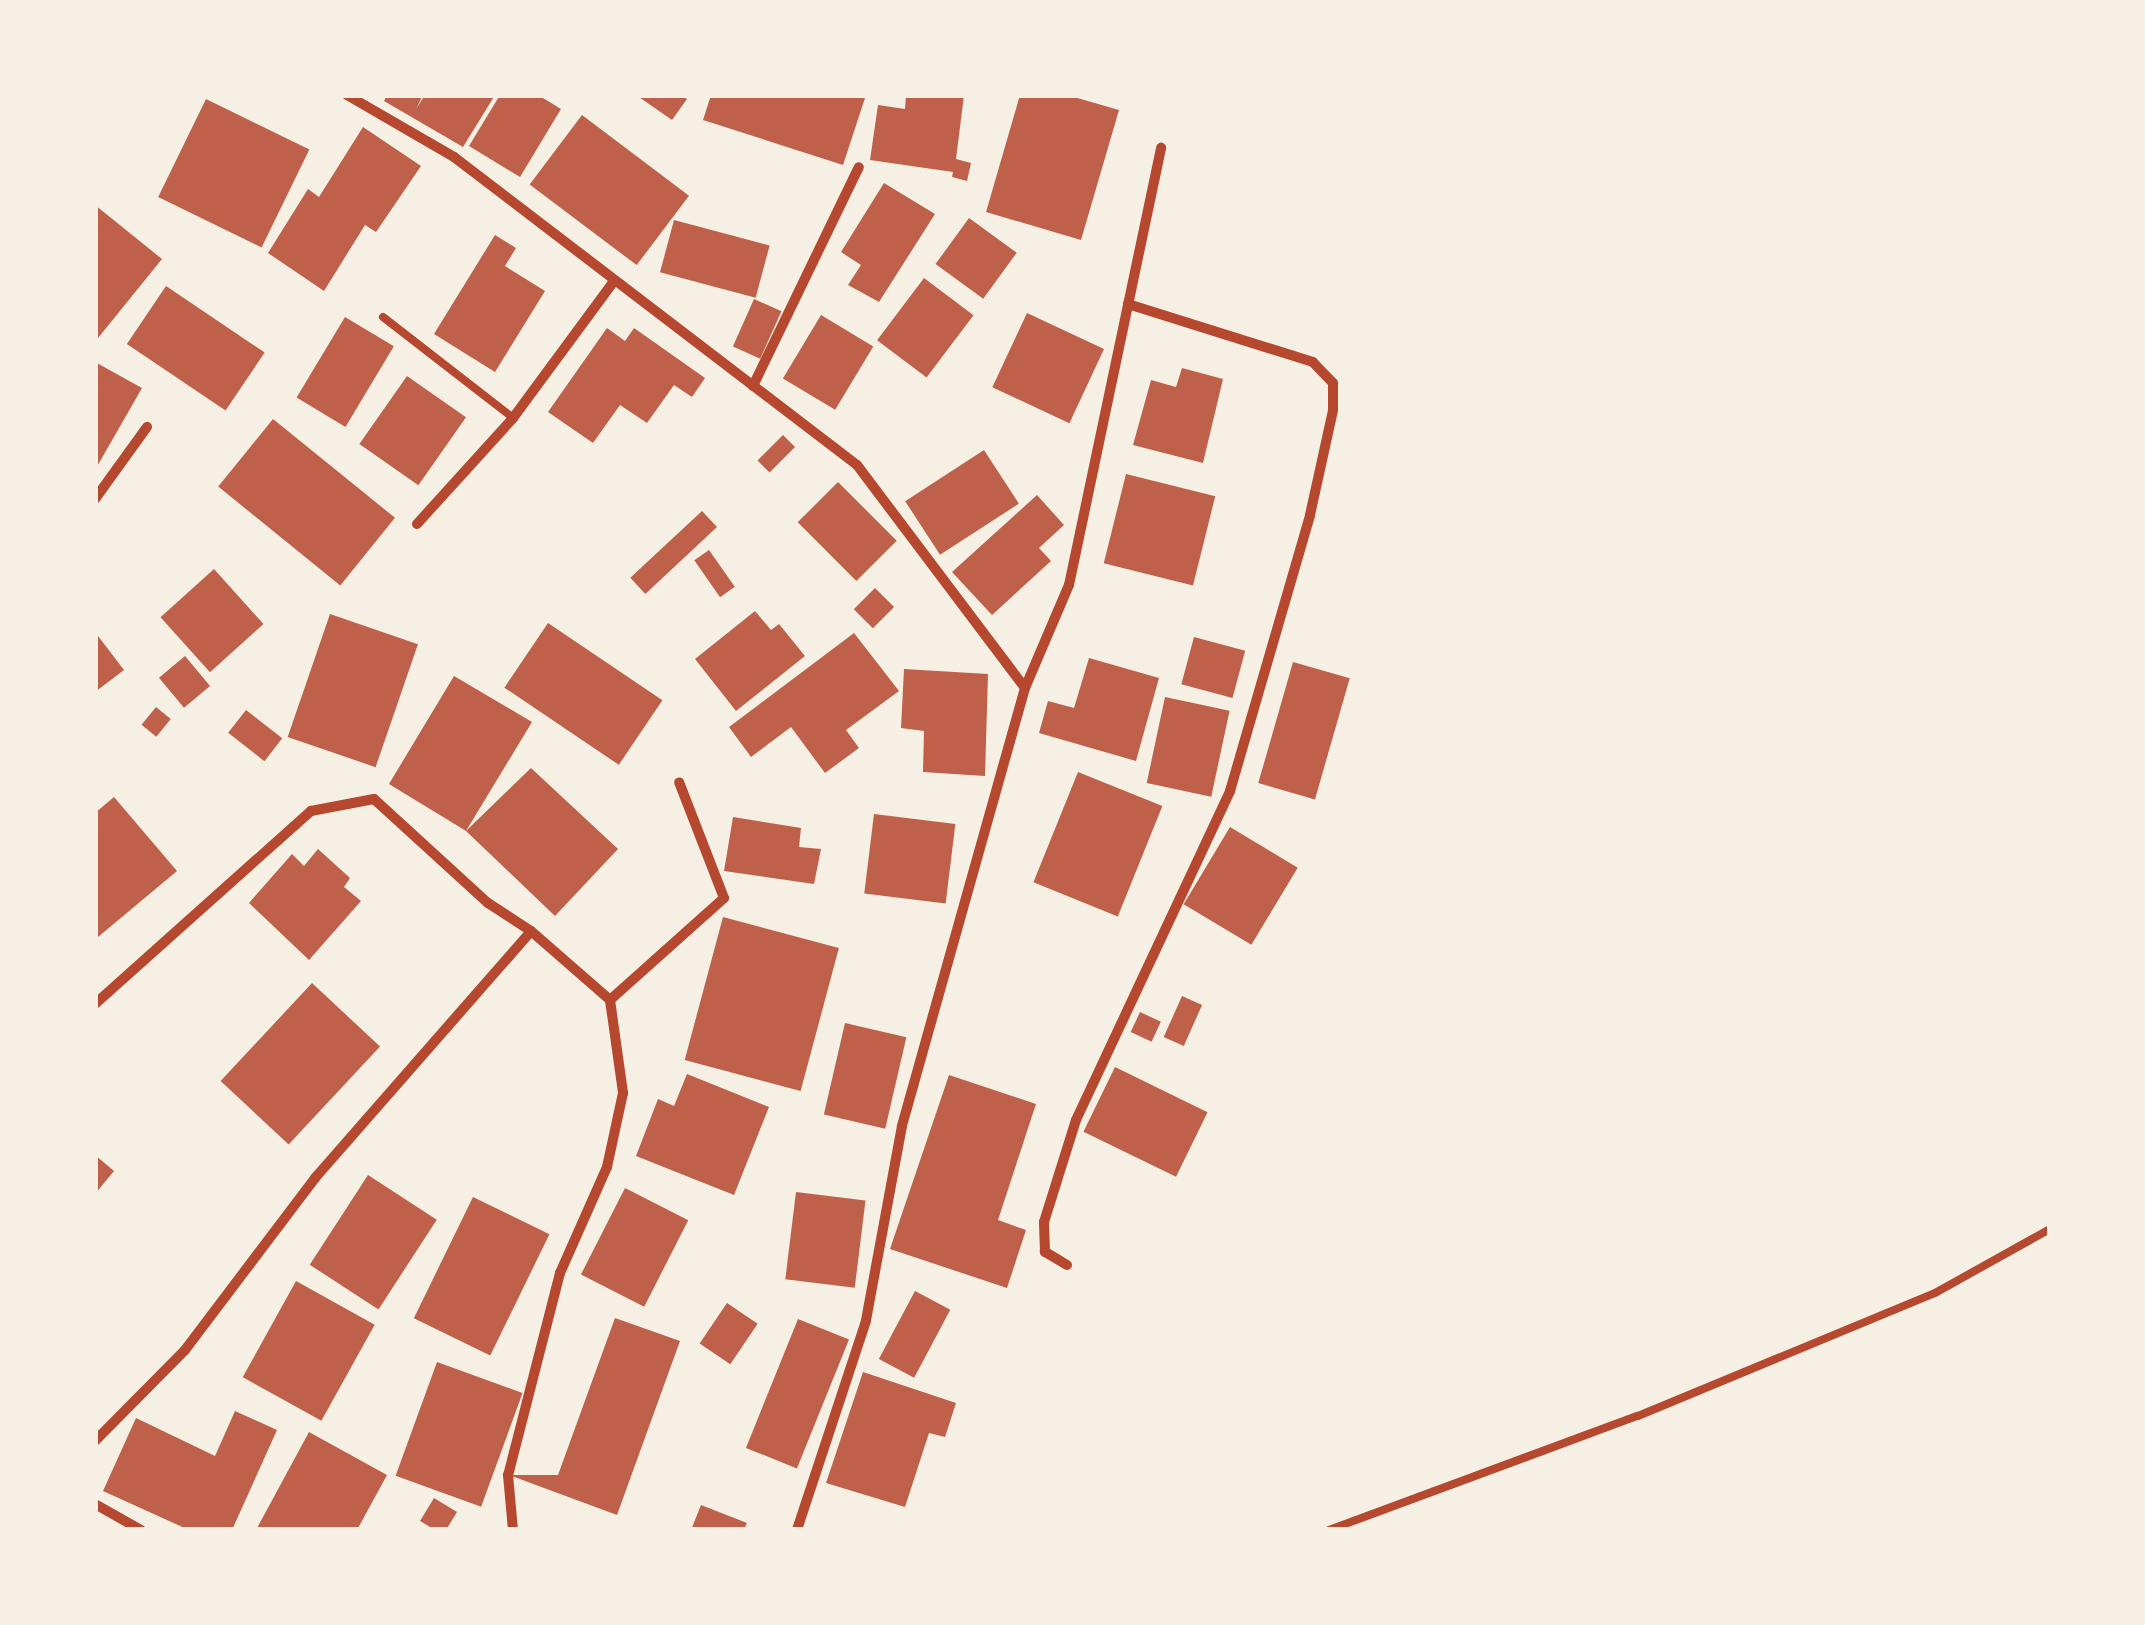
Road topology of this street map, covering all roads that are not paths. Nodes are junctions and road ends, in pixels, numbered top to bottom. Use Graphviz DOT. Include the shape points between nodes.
graph roads {
  1 [pos="347,95"];
  2 [pos="1161,148"];
  3 [pos="859,167"];
  4 [pos="614,281"];
  5 [pos="1128,304"];
  6 [pos="382,318"];
  7 [pos="753,386"];
  8 [pos="513,418"];
  9 [pos="147,427"];
  10 [pos="95,499"];
  11 [pos="417,524"];
  12 [pos="1025,688"];
  13 [pos="678,782"];
  14 [pos="530,931"];
  15 [pos="610,1000"];
  16 [pos="95,1004"];
  17 [pos="2050,1229"];
  18 [pos="1067,1265"];
  19 [pos="95,1441"];
  20 [pos="95,1504"];
  21 [pos="140,1530"];
  22 [pos="513,1530"];
  23 [pos="797,1530"];
  24 [pos="1330,1530"];
  1 -- 4 [label="street" via="454,157"];
  2 -- 5 [label="street"];
  3 -- 7 [label="street"];
  4 -- 7 [label="street"];
  4 -- 8 [label="street"];
  5 -- 12 [label="street" via="1069,585"];
  5 -- 18 [label="street" via="1313,362 1333,383 1333,410 1310,515 1230,791 1076,1120 1044,1222 1045,1252"];
  6 -- 8 [label="lane"];
  7 -- 12 [label="street" via="857,465"];
  8 -- 11 [label="street"];
  9 -- 10 [label="street"];
  12 -- 23 [label="street" via="902,1126 866,1320"];
  13 -- 15 [label="street" via="724,898"];
  14 -- 15 [label="street"];
  14 -- 16 [label="street" via="374,800 310,812"];
  14 -- 19 [label="street" via="315,1178 185,1350"];
  15 -- 22 [label="street" via="622,1094 608,1167 560,1273 508,1475"];
  17 -- 24 [label="lane" via="1900,1307 1638,1416"];
  20 -- 21 [label="street"];
}
